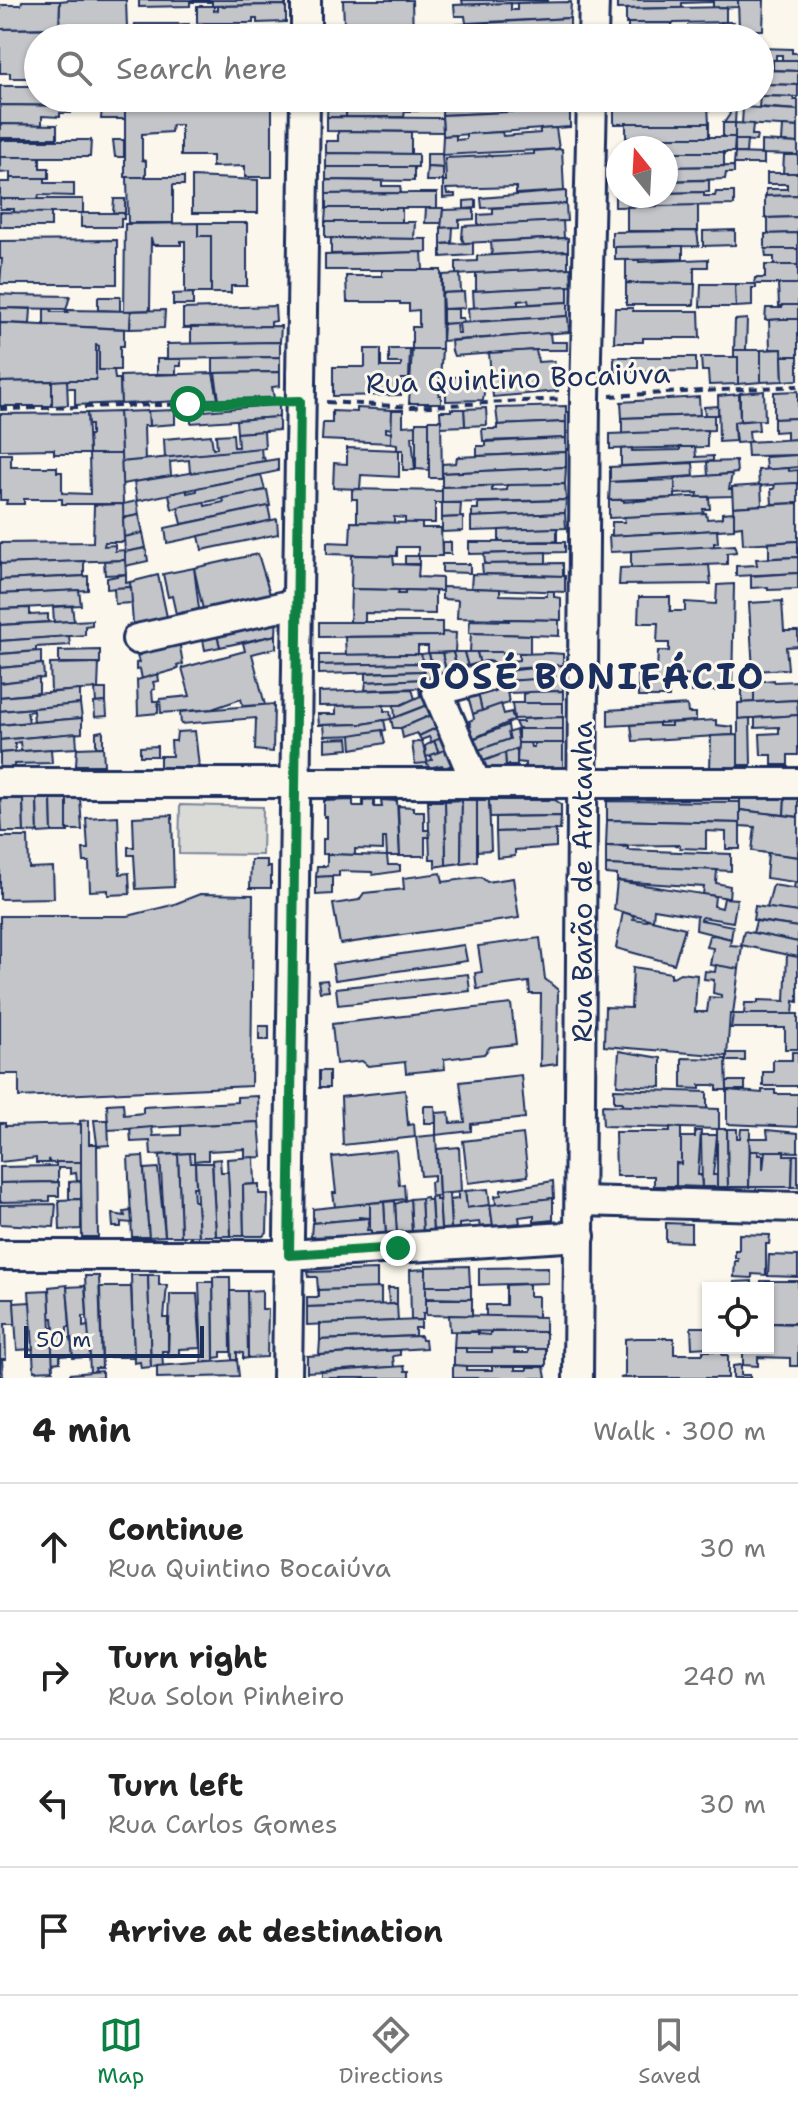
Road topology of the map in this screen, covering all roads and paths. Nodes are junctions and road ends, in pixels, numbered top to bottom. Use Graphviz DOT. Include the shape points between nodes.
graph roads {
  1 [pos="306,0"];
  2 [pos="594,0"];
  3 [pos="306,24"];
  4 [pos="593,24"];
  5 [pos="305,112"];
  6 [pos="592,112"];
  7 [pos="798,386"];
  8 [pos="585,398"];
  9 [pos="300,401"];
  10 [pos="0,409"];
  11 [pos="298,603"];
  12 [pos="137,639"];
  13 [pos="487,677"];
  14 [pos="295,782"];
  15 [pos="0,783"];
  16 [pos="476,783"];
  17 [pos="583,783"];
  18 [pos="798,783"];
  19 [pos="580,1201"];
  20 [pos="798,1207"];
  21 [pos="580,1236"];
  22 [pos="0,1255"];
  23 [pos="289,1255"];
  24 [pos="287,1378"];
  25 [pos="578,1378"];
  1 -- 3 [label="street"];
  2 -- 4 [label="street"];
  5 -- 9 [label="street"];
  6 -- 8 [label="street, Rua Barão de Aratanha"];
  7 -- 8 [label="path, Rua Quintino Bocaiúva"];
  8 -- 9 [label="path, Rua Quintino Bocaiúva" via="412,407"];
  8 -- 17 [label="street, Rua Barão de Aratanha"];
  9 -- 10 [label="path, Rua Quintino Bocaiúva"];
  9 -- 11 [label="street"];
  11 -- 12 [label="street"];
  11 -- 14 [label="street"];
  13 -- 16 [label="street" via="437,691"];
  14 -- 15 [label="street"];
  14 -- 16 [label="street"];
  14 -- 23 [label="street"];
  16 -- 17 [label="street"];
  17 -- 18 [label="street"];
  17 -- 19 [label="street, Rua Barão de Aratanha"];
  19 -- 20 [label="street"];
  19 -- 21 [label="street, Rua Barão de Aratanha"];
  21 -- 23 [label="street"];
  21 -- 25 [label="street, Rua Barão de Aratanha"];
  22 -- 23 [label="street"];
  23 -- 24 [label="street"];
}
